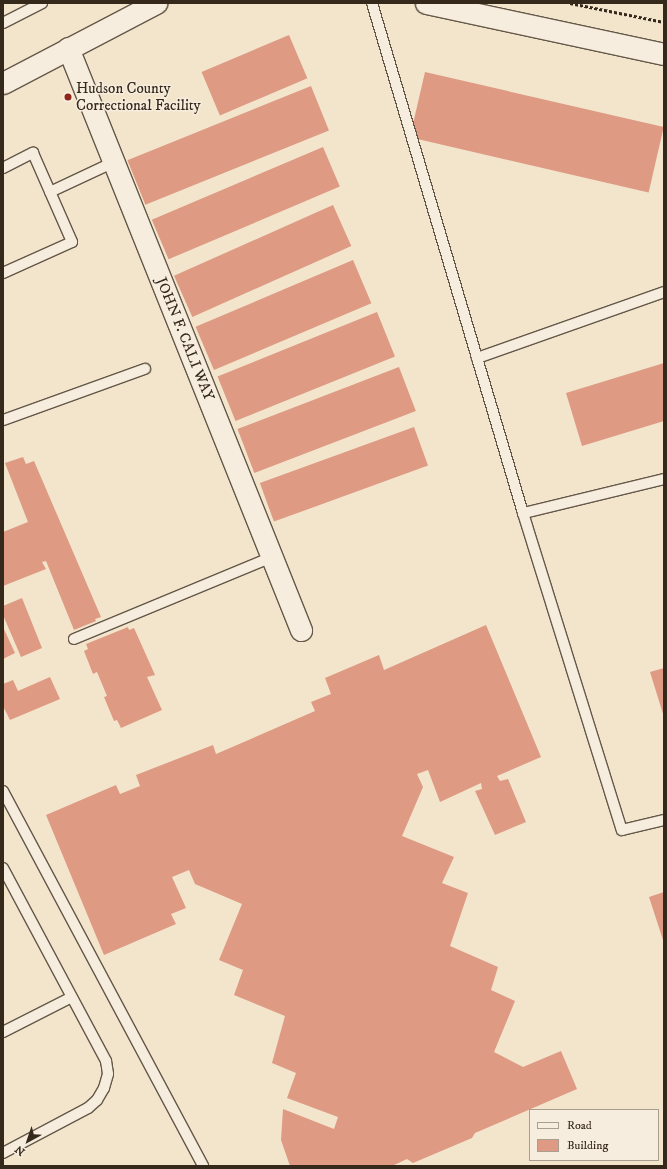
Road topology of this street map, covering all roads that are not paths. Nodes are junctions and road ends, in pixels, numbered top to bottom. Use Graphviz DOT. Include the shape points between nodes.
graph roads {
  1 [pos="42,3"];
  2 [pos="156,3"];
  3 [pos="372,3"];
  4 [pos="426,3"];
  5 [pos="3,23"];
  6 [pos="68,48"];
  7 [pos="664,54"];
  8 [pos="3,83"];
  9 [pos="114,162"];
  10 [pos="3,168"];
  11 [pos="50,192"];
  12 [pos="3,273"];
  13 [pos="664,292"];
  14 [pos="477,358"];
  15 [pos="145,369"];
  16 [pos="3,420"];
  17 [pos="664,479"];
  18 [pos="524,513"];
  19 [pos="272,558"];
  20 [pos="301,630"];
  21 [pos="74,639"];
  22 [pos="3,791"];
  23 [pos="664,820"];
  24 [pos="3,868"];
  25 [pos="72,997"];
  26 [pos="3,1032"];
  27 [pos="3,1152"];
  28 [pos="203,1166"];
  1 -- 5 [label="lane"];
  2 -- 6 [label="street"];
  3 -- 14 [label="lane"];
  4 -- 7 [label="street"];
  6 -- 8 [label="street"];
  6 -- 9 [label="street, JOHN F. CALI WAY"];
  9 -- 11 [label="lane"];
  9 -- 19 [label="street, JOHN F. CALI WAY"];
  10 -- 11 [label="lane" via="33,153"];
  11 -- 12 [label="lane" via="72,242"];
  13 -- 14 [label="lane"];
  14 -- 18 [label="lane"];
  15 -- 16 [label="lane"];
  17 -- 18 [label="lane"];
  18 -- 23 [label="lane" via="622,830"];
  19 -- 20 [label="street, JOHN F. CALI WAY"];
  19 -- 21 [label="lane"];
  22 -- 28 [label="lane"];
  24 -- 25 [label="lane"];
  25 -- 26 [label="lane"];
  25 -- 27 [label="lane" via="106,1061 108,1074 104,1088 97,1100 88,1108"];
}
